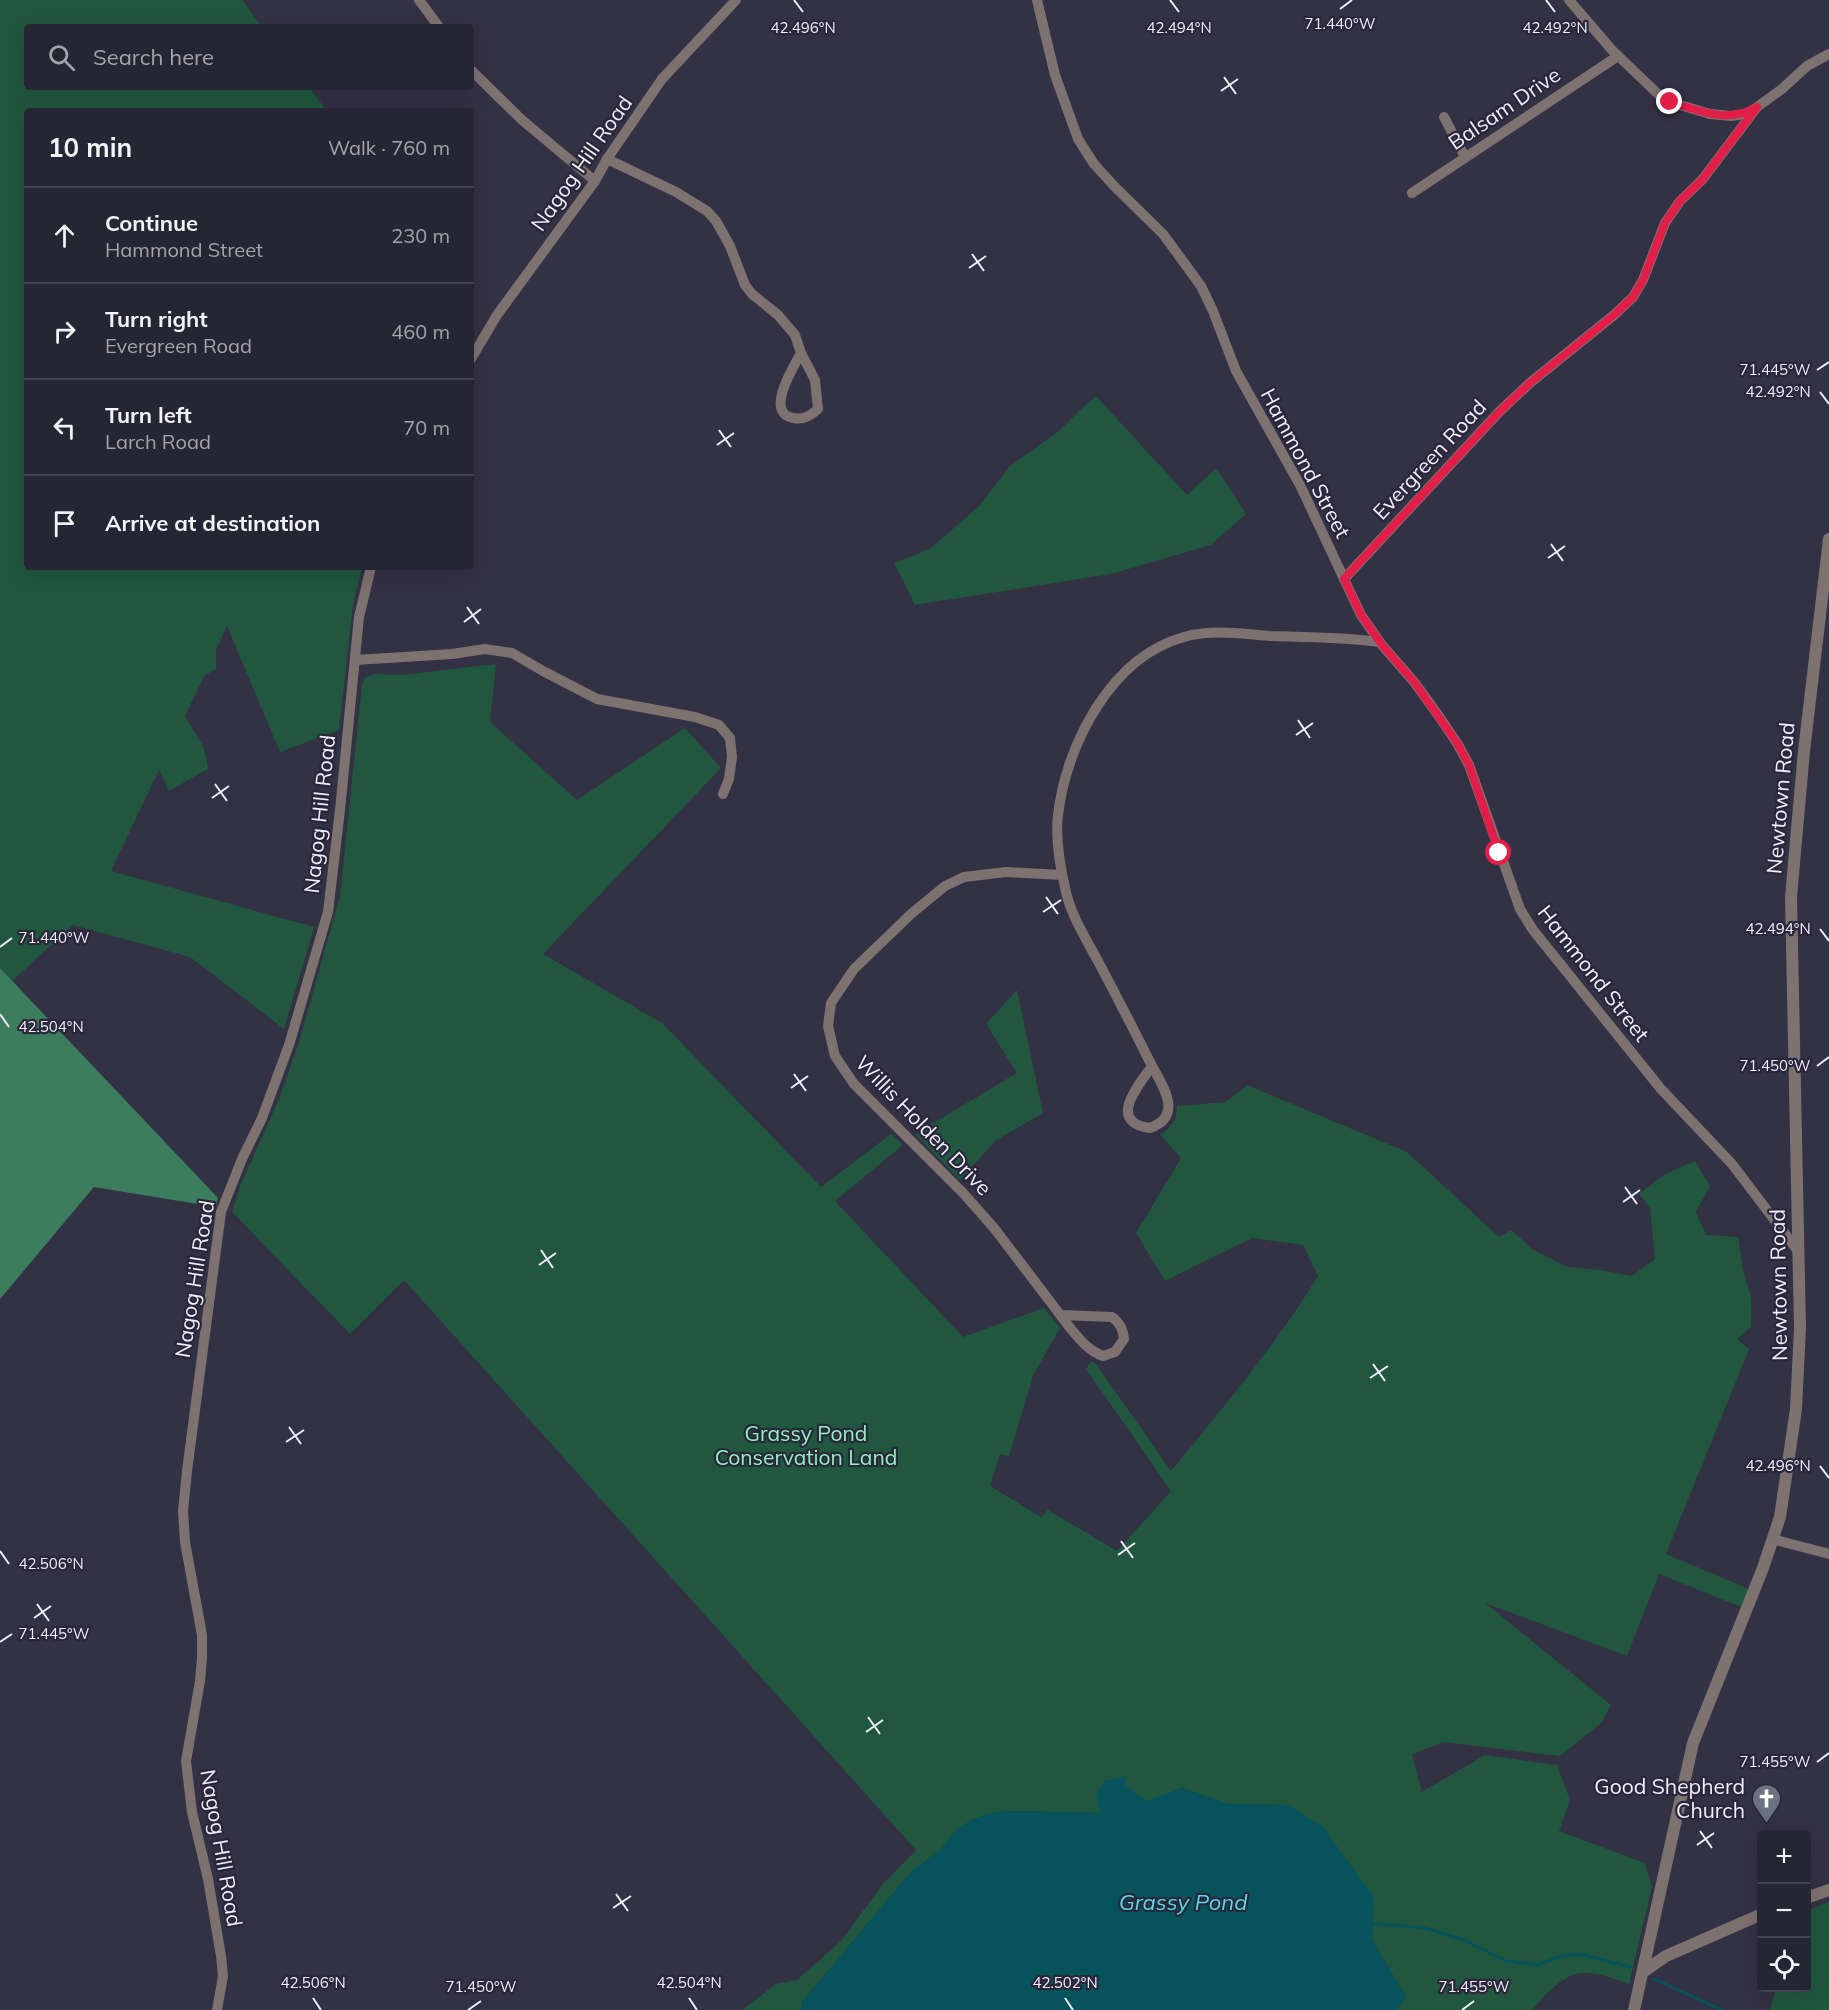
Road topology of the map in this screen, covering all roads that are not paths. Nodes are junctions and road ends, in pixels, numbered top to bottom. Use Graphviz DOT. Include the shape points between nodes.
graph roads {
  1 [pos="419,0"];
  2 [pos="736,0"];
  3 [pos="1037,0"];
  4 [pos="1569,0"];
  5 [pos="437,24"];
  6 [pos="1829,54"];
  7 [pos="1618,56"];
  8 [pos="474,73"];
  9 [pos="1757,107"];
  10 [pos="1444,117"];
  11 [pos="1465,157"];
  12 [pos="608,159"];
  13 [pos="595,181"];
  14 [pos="1412,193"];
  15 [pos="801,353"];
  16 [pos="474,354"];
  17 [pos="1829,538"];
  18 [pos="370,570"];
  19 [pos="1344,579"];
  20 [pos="1379,642"];
  21 [pos="355,660"];
  22 [pos="723,794"];
  23 [pos="1062,875"];
  24 [pos="1152,1066"];
  25 [pos="1798,1251"];
  26 [pos="1061,1315"];
  27 [pos="1772,1539"];
  28 [pos="1829,1554"];
  29 [pos="1829,1890"];
  30 [pos="1811,1896"];
  31 [pos="1757,1916"];
  32 [pos="1643,1972"];
  33 [pos="217,2010"];
  34 [pos="1634,2010"];
  1 -- 5 [label="street"];
  2 -- 12 [label="street, Nagog Hill Road" via="662,79"];
  3 -- 19 [label="street, Hammond Street" via="1055,75 1078,139 1115,188 1163,234 1201,286 1236,371 1300,485"];
  4 -- 7 [label="street"];
  6 -- 9 [label="street, Evergreen Road" via="1807,66"];
  7 -- 9 [label="street" via="1670,102 1731,116"];
  7 -- 11 [label="street, Balsam Drive"];
  8 -- 13 [label="street" via="522,120"];
  9 -- 19 [label="street, Evergreen Road" via="1665,223 1633,297 1500,411"];
  10 -- 11 [label="street"];
  11 -- 14 [label="street, Balsam Drive"];
  12 -- 13 [label="street, Nagog Hill Road"];
  12 -- 15 [label="street" via="707,211 730,246 746,285 795,335"];
  13 -- 16 [label="street, Nagog Hill Road" via="497,315"];
  15 -- 15 [label="street" via="780,402 788,417 794,418 805,418 818,409 815,380"];
  17 -- 25 [label="street, Newtown Road" via="1792,878"];
  18 -- 21 [label="street, Nagog Hill Road" via="359,617"];
  19 -- 20 [label="street, Hammond Street"];
  20 -- 23 [label="street" via="1221,633 1184,637 1149,651 1105,695 1068,767 1058,817"];
  20 -- 25 [label="street, Hammond Street" via="1415,683 1466,759 1520,909 1533,930 1661,1089 1739,1173"];
  21 -- 22 [label="street" via="485,649 512,653 597,699 720,725 730,738 732,757"];
  21 -- 33 [label="street, Nagog Hill Road" via="328,912 289,1045 221,1212 187,1471 185,1542 202,1648 186,1761 192,1812 221,1956 223,1976"];
  23 -- 24 [label="street" via="1079,926"];
  23 -- 26 [label="street, Willis Holden Drive" via="1006,872 964,877 945,886 854,969 831,1004 828,1026 835,1056 854,1084 964,1194"];
  24 -- 24 [label="street" via="1169,1101 1169,1110 1162,1122 1150,1128 1132,1120 1128,1106 1131,1095"];
  25 -- 27 [label="street, Newtown Road" via="1800,1335 1796,1409 1780,1517"];
  26 -- 26 [label="street, Willis Holden Drive" via="1112,1317 1124,1339 1115,1352 1103,1356 1081,1342"];
  27 -- 28 [label="street"];
  27 -- 32 [label="street, Newtown Road" via="1693,1743"];
  29 -- 30 [label="street"];
  31 -- 32 [label="street" via="1666,1956"];
  32 -- 34 [label="street, Newtown Road"];
}
